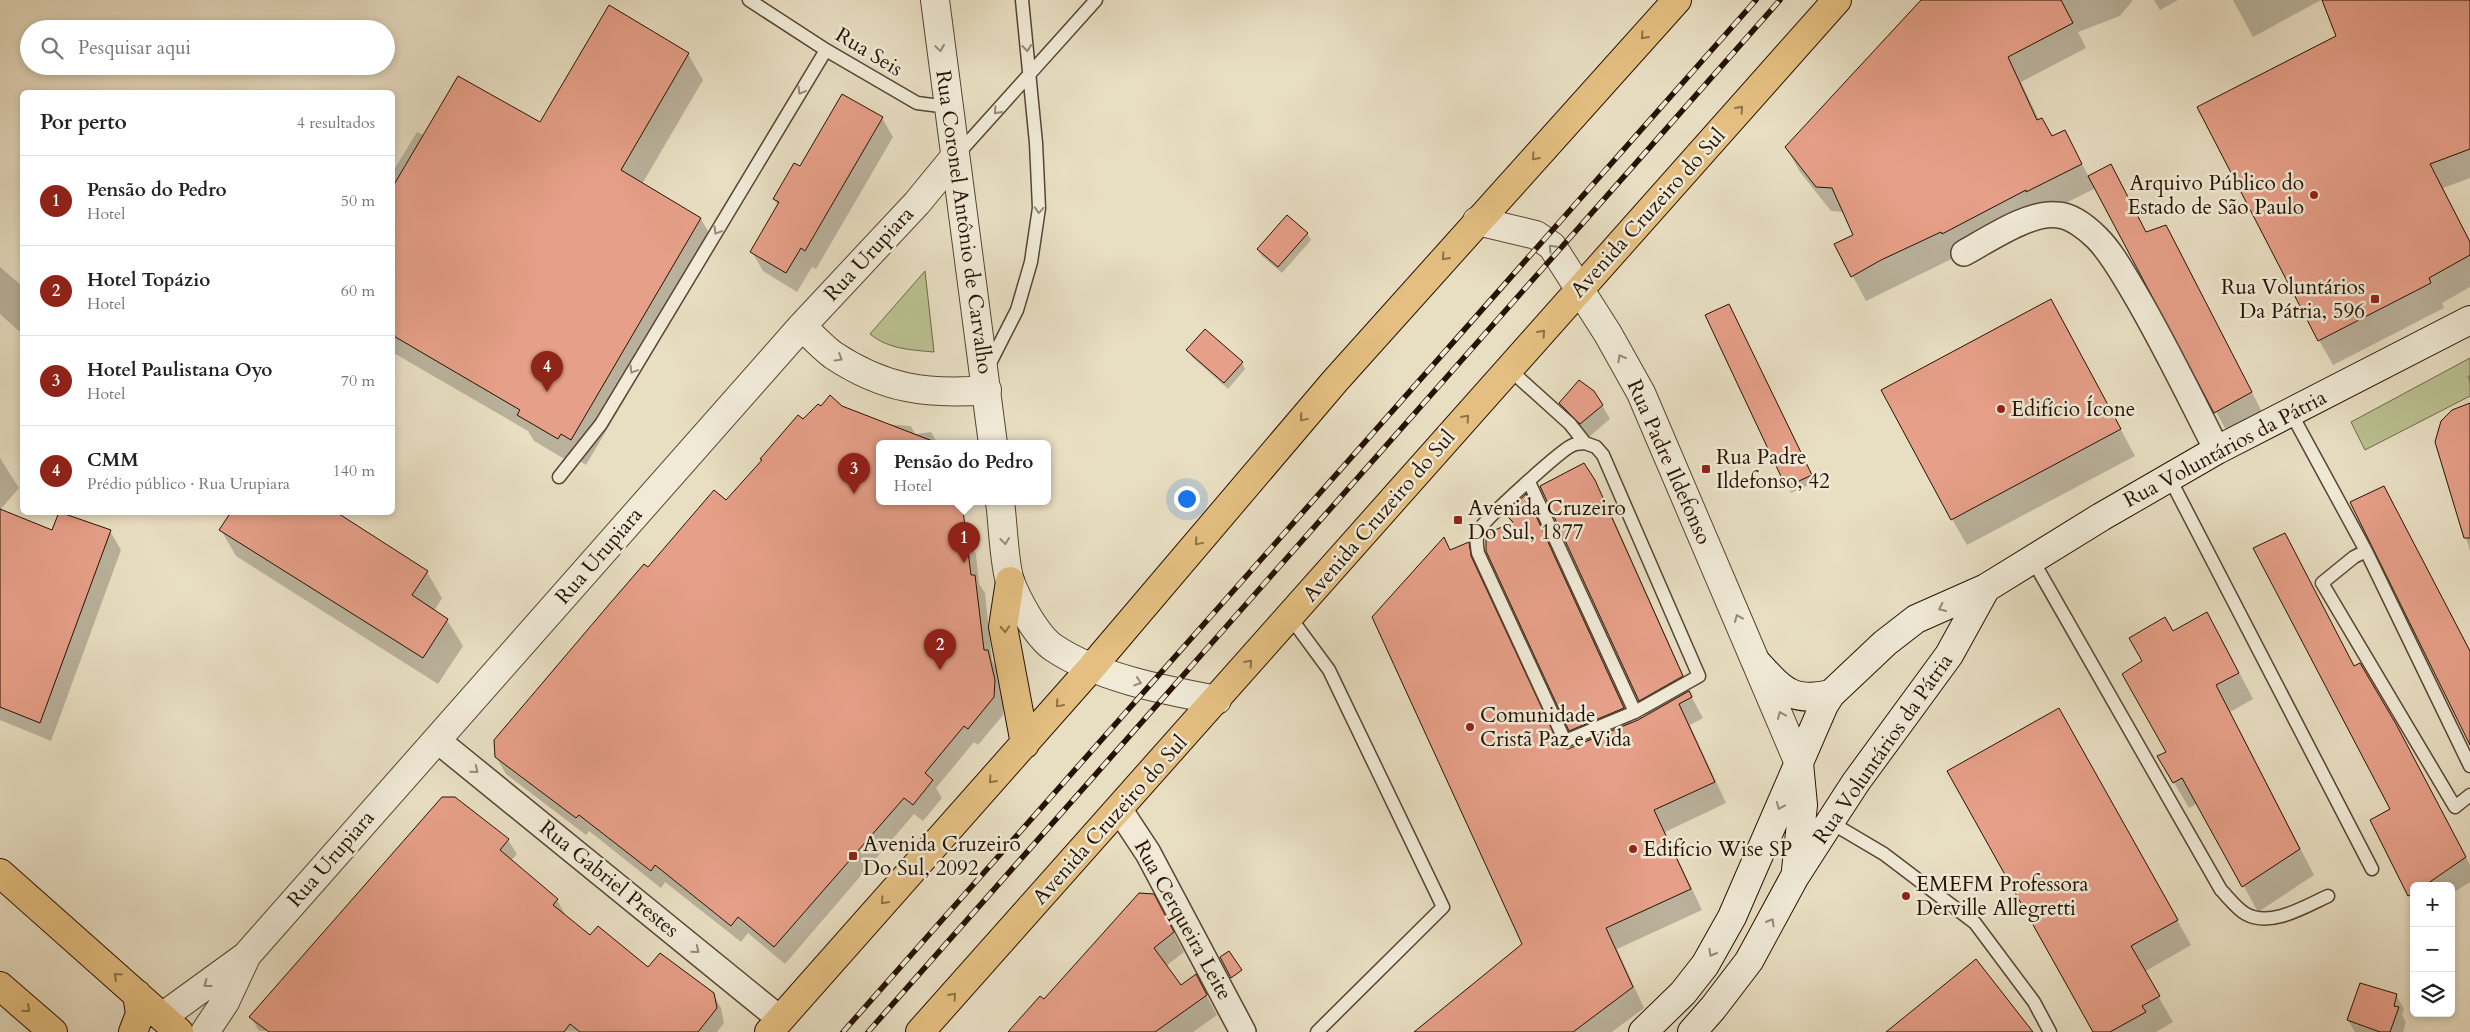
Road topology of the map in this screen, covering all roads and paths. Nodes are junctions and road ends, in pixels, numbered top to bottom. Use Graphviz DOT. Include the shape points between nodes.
graph roads {
  1 [pos="749,0"];
  2 [pos="935,0"];
  3 [pos="1022,0"];
  4 [pos="1096,0"];
  5 [pos="1677,0"];
  6 [pos="1837,0"];
  7 [pos="826,50"];
  8 [pos="1030,75"];
  9 [pos="948,107"];
  10 [pos="954,158"];
  11 [pos="1477,221"];
  12 [pos="1964,253"];
  13 [pos="1580,288"];
  14 [pos="2470,320"];
  15 [pos="802,326"];
  16 [pos="1509,369"];
  17 [pos="986,381"];
  18 [pos="2291,413"];
  19 [pos="993,440"];
  20 [pos="1585,443"];
  21 [pos="2217,450"];
  22 [pos="559,477"];
  23 [pos="2169,477"];
  24 [pos="1529,482"];
  25 [pos="1000,505"];
  26 [pos="2366,551"];
  27 [pos="2032,559"];
  28 [pos="1010,580"];
  29 [pos="1986,588"];
  30 [pos="1290,616"];
  31 [pos="1758,663"];
  32 [pos="1092,667"];
  33 [pos="1831,694"];
  34 [pos="1217,700"];
  35 [pos="1635,712"];
  36 [pos="437,740"];
  37 [pos="1025,744"];
  38 [pos="1798,760"];
  39 [pos="2470,766"];
  40 [pos="2470,795"];
  41 [pos="1119,809"];
  42 [pos="1830,822"];
  43 [pos="2372,869"];
  44 [pos="0,873"];
  45 [pos="1794,878"];
  46 [pos="2328,896"];
  47 [pos="246,956"];
  48 [pos="0,986"];
  49 [pos="136,994"];
  50 [pos="170,1024"];
  51 [pos="774,1026"];
  52 [pos="53,1032"];
  53 [pos="134,1032"];
  54 [pos="205,1032"];
  55 [pos="920,1032"];
  56 [pos="1243,1032"];
  57 [pos="1317,1032"];
  58 [pos="1643,1032"];
  59 [pos="1692,1032"];
  60 [pos="2050,1032"];
  1 -- 7 [label="lane, Rua Seis"];
  2 -- 9 [label="street, Rua Coronel Antônio de Carvalho, one-way"];
  3 -- 8 [label="lane, one-way"];
  4 -- 8 [label="lane"];
  5 -- 11 [label="main road, one-way"];
  13 -- 6 [label="main road, Avenida Cruzeiro do Sul, one-way"];
  7 -- 9 [label="lane, Rua Seis" via="917,103"];
  7 -- 22 [label="lane, one-way" via="601,424"];
  8 -- 10 [label="lane, one-way"];
  8 -- 17 [label="lane, one-way" via="1040,208 1031,262 1017,310"];
  9 -- 10 [label="street, Rua Coronel Antônio de Carvalho"];
  10 -- 15 [label="street, Rua Urupiara" via="917,203"];
  10 -- 17 [label="street, Rua Coronel Antônio de Carvalho"];
  13 -- 11 [label="street, Rua Padre Ildefonso, one-way" via="1555,249 1536,235"];
  11 -- 32 [label="main road, one-way" via="1335,380"];
  12 -- 21 [label="street" via="2019,224 2046,216 2059,214 2079,223 2098,239 2128,282"];
  16 -- 13 [label="main road, Avenida Cruzeiro do Sul, one-way"];
  31 -- 13 [label="street, Rua Padre Ildefonso, one-way" via="1641,393"];
  14 -- 18 [label="street, Rua Voluntários da Pátria"];
  15 -- 17 [label="street, one-way" via="832,354 867,375 906,388 946,393"];
  15 -- 36 [label="street, Rua Urupiara"];
  16 -- 20 [label="lane" via="1570,424"];
  30 -- 16 [label="main road, Avenida Cruzeiro do Sul, one-way"];
  17 -- 19 [label="street, Rua Coronel Antônio de Carvalho"];
  18 -- 21 [label="street, Rua Voluntários da Pátria"];
  18 -- 26 [label="lane"];
  20 -- 24 [label="lane" via="1573,445"];
  20 -- 35 [label="lane" via="1603,455 1699,676"];
  21 -- 23 [label="street, Rua Voluntários da Pátria"];
  23 -- 27 [label="street, Rua Voluntários da Pátria"];
  23 -- 43 [label="lane"];
  24 -- 35 [label="lane"];
  24 -- 35 [label="lane" via="1479,530 1478,553 1565,741"];
  25 -- 28 [label="street, one-way"];
  26 -- 39 [label="lane"];
  26 -- 40 [label="lane" via="2354,556 2322,583 2455,808"];
  27 -- 29 [label="street, Rua Voluntários da Pátria"];
  27 -- 46 [label="lane" via="2221,890 2246,914 2263,919 2288,914"];
  28 -- 32 [label="street" via="1038,632 1053,647"];
  28 -- 37 [label="main road, one-way" via="1003,627"];
  29 -- 33 [label="street, Rua Voluntários da Pátria, one-way" via="1916,620 1885,643"];
  29 -- 42 [label="street, Rua Voluntários da Pátria" via="1949,655"];
  34 -- 30 [label="main road, Avenida Cruzeiro do Sul, one-way"];
  30 -- 57 [label="lane" via="1329,670 1443,907"];
  31 -- 33 [label="street" via="1791,695 1804,698"];
  38 -- 31 [label="street, Rua Padre Ildefonso, one-way"];
  32 -- 34 [label="street, one-way" via="1161,689"];
  32 -- 37 [label="main road, one-way"];
  33 -- 38 [label="street, Rua Voluntários da Pátria"];
  34 -- 41 [label="main road, Avenida Cruzeiro do Sul"];
  36 -- 47 [label="street, Rua Urupiara"];
  36 -- 51 [label="street, Rua Gabriel Prestes, one-way"];
  37 -- 51 [label="main road, one-way"];
  38 -- 45 [label="street, Rua Padre Ildefonso" via="1803,805"];
  38 -- 58 [label="street, Rua Voluntários da Pátria, one-way" via="1748,884 1717,944 1684,993"];
  55 -- 41 [label="main road, Avenida Cruzeiro do Sul, one-way"];
  41 -- 56 [label="street, Rua Cerqueira Leite" via="1148,853"];
  42 -- 45 [label="street, Rua Voluntários da Pátria"];
  42 -- 60 [label="lane" via="1884,854 1975,923 2034,1002"];
  49 -- 44 [label="main road, one-way"];
  59 -- 45 [label="street, Rua Voluntários da Pátria, one-way" via="1748,961"];
  47 -- 50 [label="street, Rua Urupiara, one-way"];
  47 -- 54 [label="street, Rua Urupiara" via="225,1002"];
  48 -- 52 [label="main road, one-way"];
  49 -- 50 [label="main road"];
  49 -- 53 [label="main road" via="140,1014"];
}
